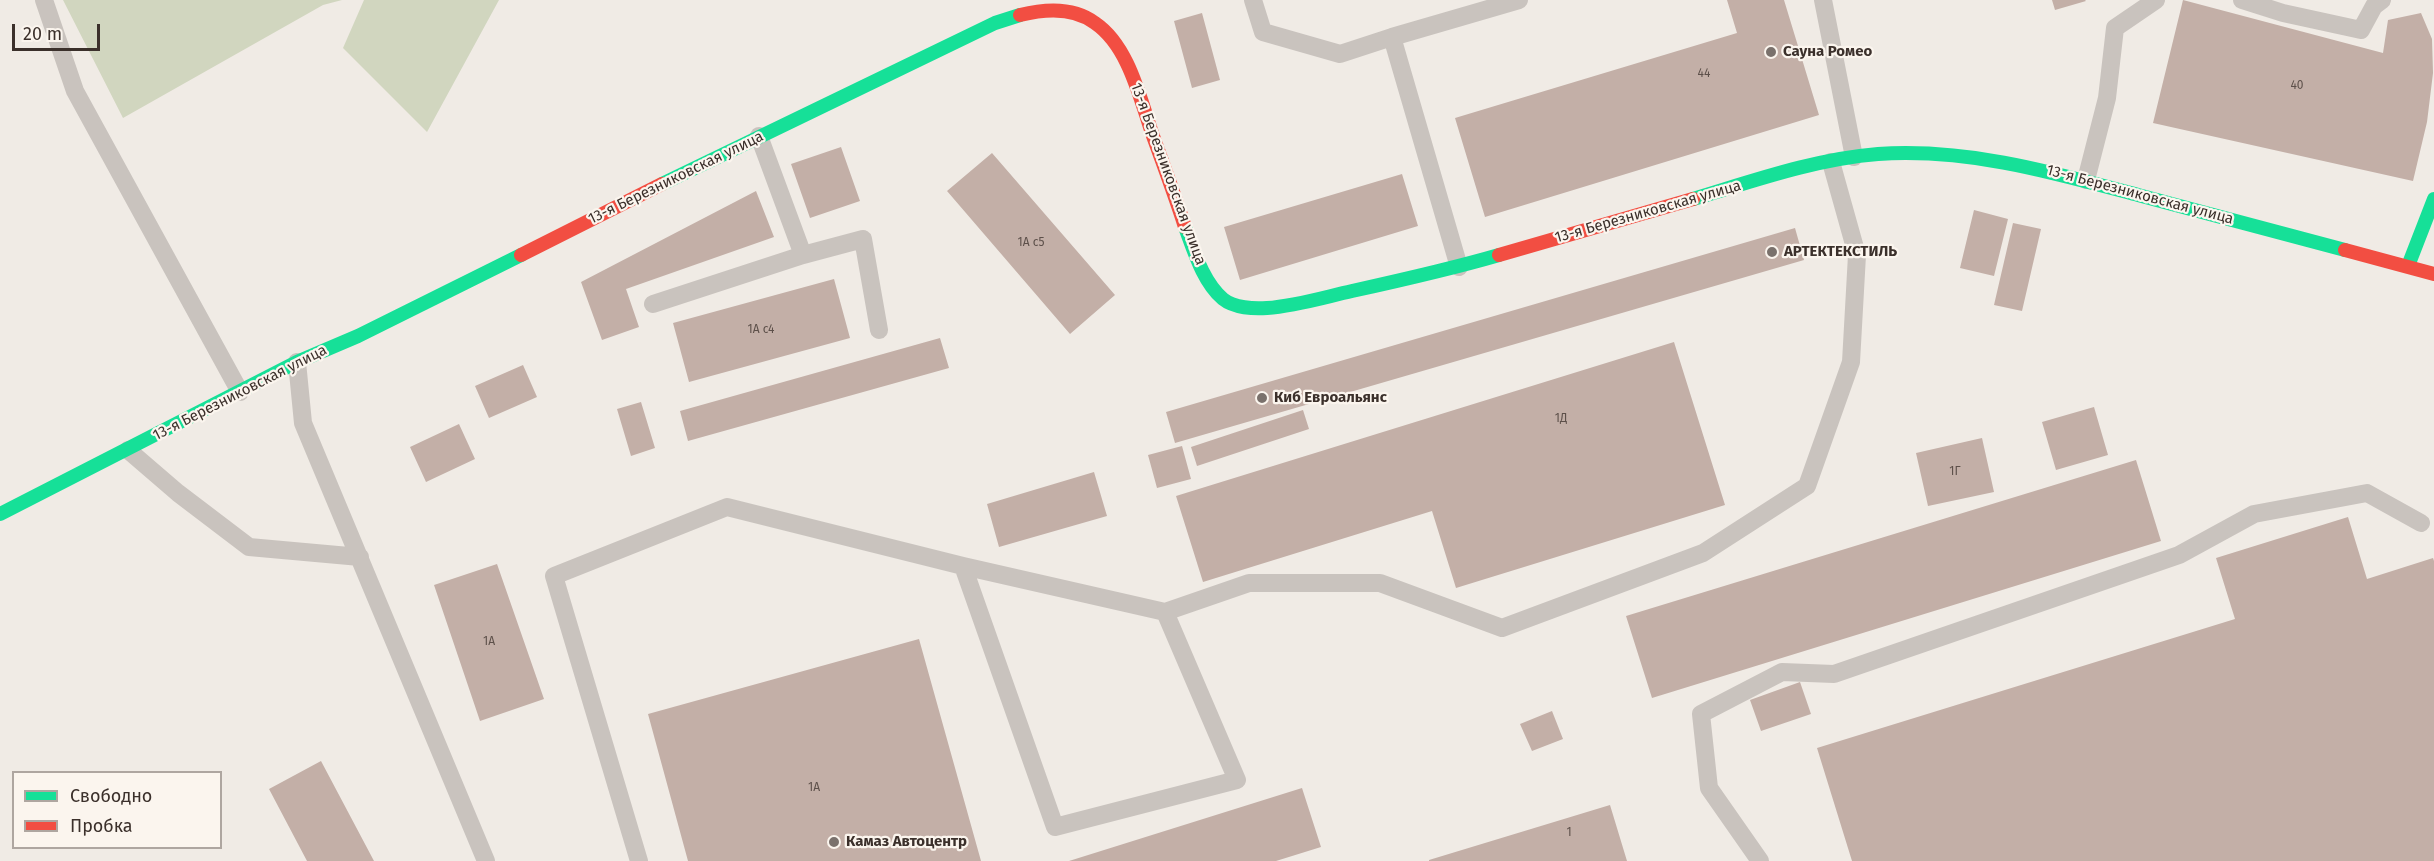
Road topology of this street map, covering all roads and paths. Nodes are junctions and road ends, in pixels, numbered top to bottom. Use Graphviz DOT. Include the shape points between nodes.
graph roads {
  1 [pos="44,0"];
  2 [pos="1096,0"];
  3 [pos="1253,0"];
  4 [pos="1519,0"];
  5 [pos="1823,0"];
  6 [pos="2156,0"];
  7 [pos="2242,0"];
  8 [pos="2382,0"];
  9 [pos="1032,6"];
  10 [pos="1090,19"];
  11 [pos="1392,37"];
  12 [pos="759,136"];
  13 [pos="1854,157"];
  14 [pos="1831,162"];
  15 [pos="2086,180"];
  16 [pos="2434,199"];
  17 [pos="803,255"];
  18 [pos="2408,266"];
  19 [pos="1459,267"];
  20 [pos="2434,274"];
  21 [pos="653,304"];
  22 [pos="879,330"];
  23 [pos="297,362"];
  24 [pos="240,392"];
  25 [pos="128,450"];
  26 [pos="0,514"];
  27 [pos="2421,523"];
  28 [pos="360,557"];
  29 [pos="963,566"];
  30 [pos="1166,612"];
  31 [pos="486,861"];
  32 [pos="639,861"];
  33 [pos="1760,861"];
  1 -- 24 [label="lane" via="75,92"];
  2 -- 10 [label="lane"];
  3 -- 11 [label="lane" via="1263,32 1340,54"];
  4 -- 11 [label="lane"];
  5 -- 13 [label="lane"];
  6 -- 15 [label="lane" via="2115,28 2107,98"];
  7 -- 8 [label="lane" via="2361,30 2374,6"];
  9 -- 10 [label="street, 13-я Березниковская улица"];
  9 -- 12 [label="street, 13-я Березниковская улица"];
  10 -- 19 [label="street, 13-я Березниковская улица" via="1107,32 1132,77 1197,259 1224,300 1252,308 1285,306"];
  11 -- 19 [label="lane"];
  12 -- 17 [label="lane"];
  12 -- 23 [label="street, 13-я Березниковская улица" via="358,336"];
  13 -- 14 [label="street, 13-я Березниковская улица"];
  13 -- 15 [label="street, 13-я Березниковская улица" via="1895,153 1980,158"];
  14 -- 19 [label="street, 13-я Березниковская улица"];
  14 -- 30 [label="lane" via="1857,255 1851,362 1807,486 1703,553 1502,628 1380,583 1249,583"];
  15 -- 18 [label="street, 13-я Березниковская улица"];
  16 -- 18 [label="street"];
  17 -- 21 [label="lane"];
  17 -- 22 [label="lane" via="863,239"];
  18 -- 20 [label="street, 13-я Березниковская улица"];
  23 -- 24 [label="street, 13-я Березниковская улица"];
  23 -- 28 [label="lane" via="303,423"];
  24 -- 25 [label="street, 13-я Березниковская улица"];
  25 -- 26 [label="street, 13-я Березниковская улица"];
  25 -- 28 [label="lane" via="249,547"];
  27 -- 33 [label="lane" via="2367,493 2254,514 2179,555 1834,674 1782,672 1701,714 1708,788"];
  28 -- 31 [label="lane"];
  29 -- 30 [label="lane"];
  29 -- 30 [label="lane" via="1055,827 1237,780"];
  29 -- 32 [label="lane" via="727,507 554,576"];
}
